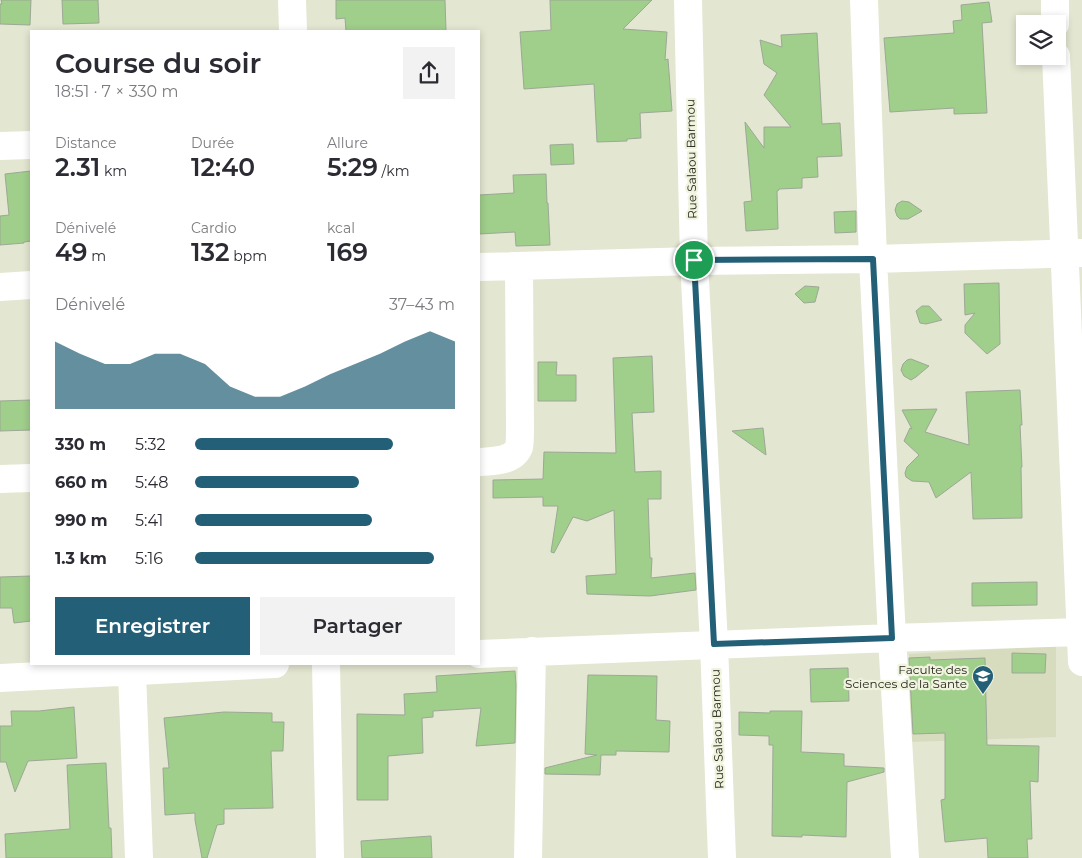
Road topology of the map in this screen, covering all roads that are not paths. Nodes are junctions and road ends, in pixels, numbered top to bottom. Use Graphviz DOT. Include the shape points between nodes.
graph roads {
  1 [pos="292,0"];
  2 [pos="688,0"];
  3 [pos="864,0"];
  4 [pos="1055,0"];
  5 [pos="1055,15"];
  6 [pos="293,30"];
  7 [pos="1057,65"];
  8 [pos="30,145"];
  9 [pos="0,146"];
  10 [pos="1074,254"];
  11 [pos="873,259"];
  12 [pos="694,260"];
  13 [pos="519,266"];
  14 [pos="480,267"];
  15 [pos="30,285"];
  16 [pos="0,287"];
  17 [pos="480,462"];
  18 [pos="30,478"];
  19 [pos="0,479"];
  20 [pos="1082,632"];
  21 [pos="892,638"];
  22 [pos="714,644"];
  23 [pos="532,651"];
  24 [pos="480,654"];
  25 [pos="1082,662"];
  26 [pos="257,665"];
  27 [pos="326,665"];
  28 [pos="132,672"];
  29 [pos="0,678"];
  30 [pos="139,858"];
  31 [pos="330,858"];
  32 [pos="528,858"];
  33 [pos="722,858"];
  34 [pos="905,858"];
  1 -- 6 [label="street"];
  2 -- 12 [label="street, Rue Salaou Barmou"];
  3 -- 11 [label="street"];
  4 -- 5 [label="street"];
  7 -- 10 [label="street"];
  8 -- 9 [label="street"];
  10 -- 11 [label="street"];
  10 -- 20 [label="street"];
  11 -- 12 [label="street"];
  11 -- 21 [label="street"];
  12 -- 13 [label="street"];
  12 -- 22 [label="street, Rue Salaou Barmou"];
  13 -- 14 [label="street"];
  13 -- 17 [label="street" via="518,448 509,458"];
  15 -- 16 [label="street"];
  18 -- 19 [label="street"];
  20 -- 21 [label="street"];
  20 -- 25 [label="street"];
  21 -- 22 [label="street"];
  21 -- 34 [label="street"];
  22 -- 23 [label="street"];
  22 -- 33 [label="street, Rue Salaou Barmou"];
  23 -- 24 [label="street"];
  23 -- 32 [label="street"];
  26 -- 28 [label="street"];
  27 -- 31 [label="street"];
  28 -- 29 [label="street"];
  28 -- 30 [label="street"];
}
